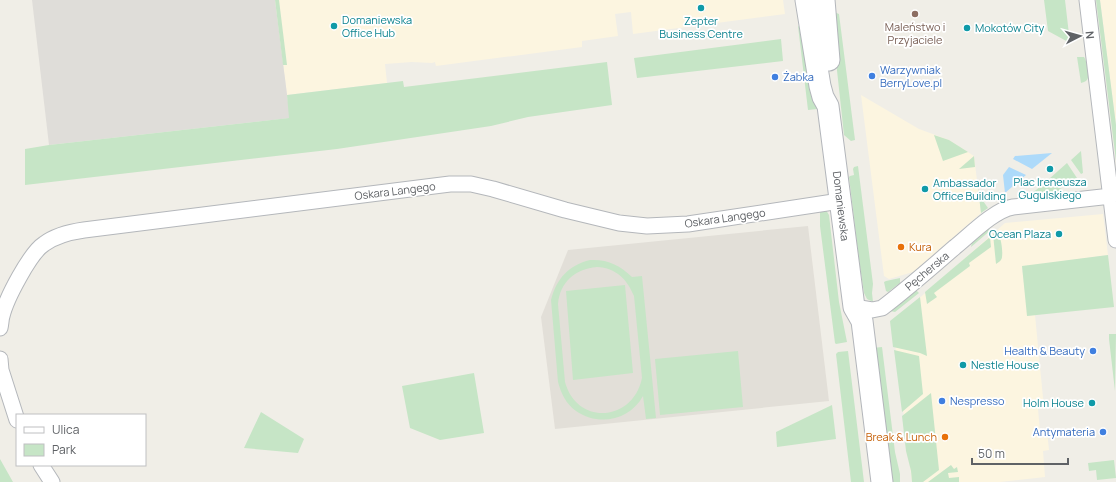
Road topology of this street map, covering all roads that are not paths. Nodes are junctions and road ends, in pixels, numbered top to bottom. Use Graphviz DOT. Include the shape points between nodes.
graph roads {
  1 [pos="806,0"];
  2 [pos="824,0"];
  3 [pos="1087,0"];
  4 [pos="828,106"];
  5 [pos="1111,196"];
  6 [pos="840,201"];
  7 [pos="1116,240"];
  8 [pos="854,306"];
  9 [pos="0,328"];
  10 [pos="1,364"];
  11 [pos="16,416"];
  12 [pos="42,466"];
  13 [pos="52,482"];
  14 [pos="868,482"];
  15 [pos="882,482"];
  1 -- 4 [label="street, Domaniewska" via="820,86"];
  2 -- 4 [label="street, Domaniewska" via="832,85 832,96"];
  3 -- 5 [label="street"];
  4 -- 6 [label="street, Domaniewska"];
  5 -- 7 [label="street"];
  5 -- 8 [label="street, Pęcherska" via="1008,208 995,215 882,308 872,310"];
  6 -- 8 [label="street, Domaniewska"];
  6 -- 9 [label="street, Oskara Langego" via="688,224 651,226 565,210 471,184 450,184 84,230 57,237 40,246 13,288 2,315"];
  8 -- 14 [label="street, Domaniewska" via="848,324"];
  8 -- 15 [label="street, Domaniewska" via="862,321"];
  10 -- 11 [label="street"];
  12 -- 13 [label="street"];
}
